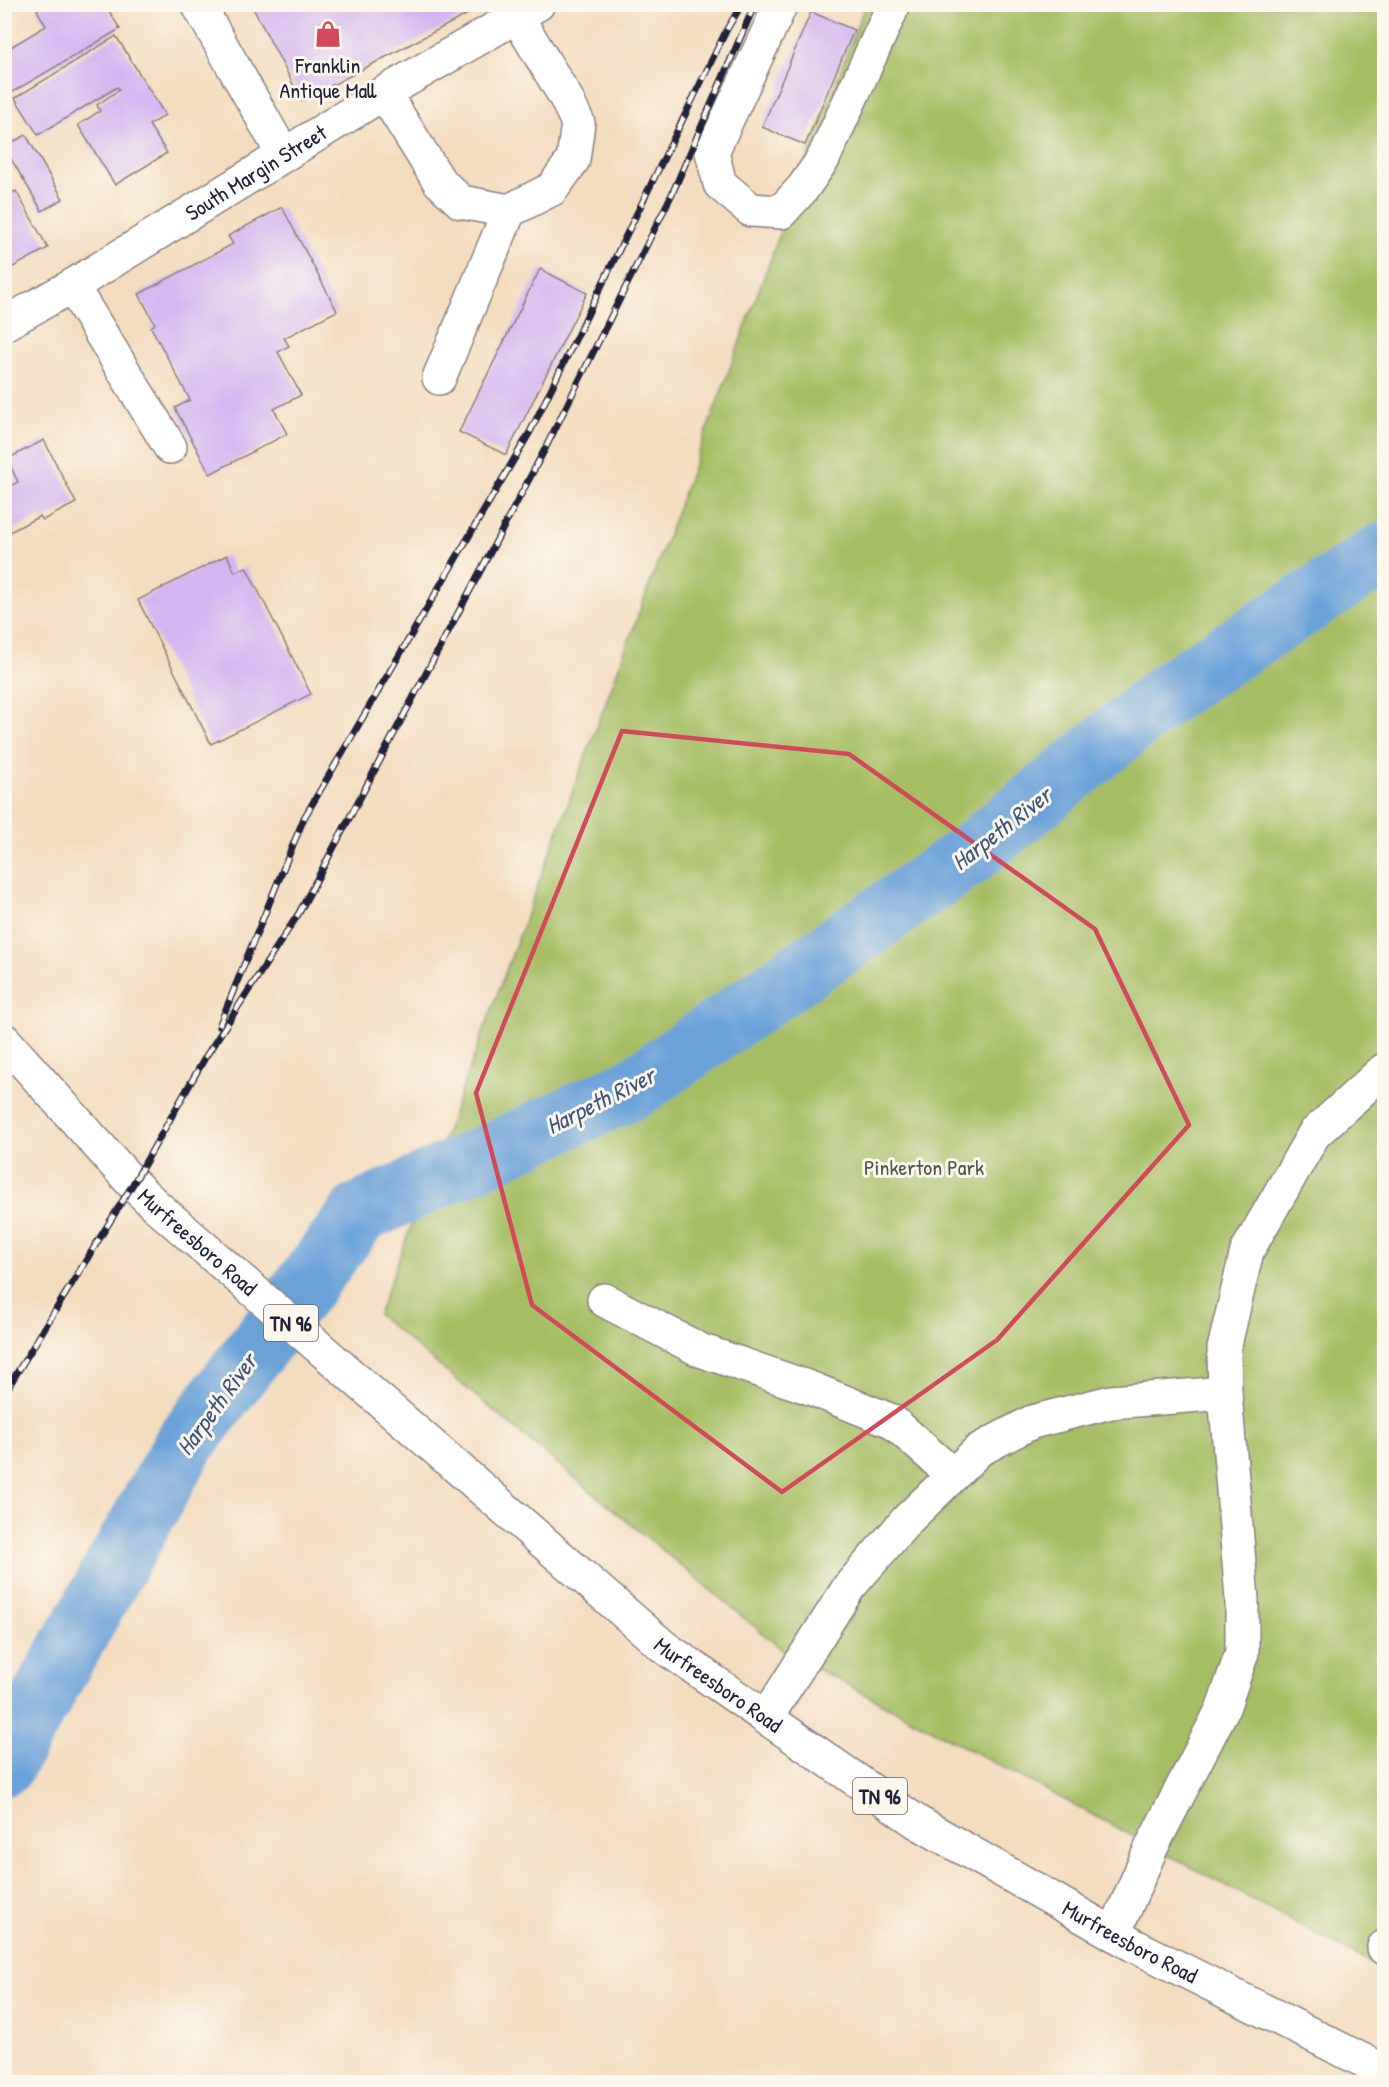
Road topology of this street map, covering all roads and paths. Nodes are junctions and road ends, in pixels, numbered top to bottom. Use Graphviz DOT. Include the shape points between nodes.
graph roads {
  1 [pos="198,4"];
  2 [pos="781,4"];
  3 [pos="894,4"];
  4 [pos="528,11"];
  5 [pos="384,93"];
  6 [pos="283,154"];
  7 [pos="509,211"];
  8 [pos="72,286"];
  9 [pos="4,324"];
  10 [pos="439,378"];
  11 [pos="170,447"];
  12 [pos="4,1040"];
  13 [pos="1384,1070"];
  14 [pos="604,1300"];
  15 [pos="1225,1393"];
  16 [pos="953,1475"];
  17 [pos="766,1718"];
  18 [pos="1114,1934"];
  19 [pos="1384,2071"];
  1 -- 6 [label="main road"];
  2 -- 3 [label="main road" via="712,152 720,184 751,210 781,212 803,188 823,159"];
  4 -- 5 [label="main road, South Margin Street"];
  4 -- 7 [label="main road" via="578,123 573,160 552,189"];
  5 -- 6 [label="main road, South Margin Street"];
  5 -- 7 [label="main road" via="439,181 461,202"];
  6 -- 8 [label="main road, South Margin Street"];
  7 -- 10 [label="main road"];
  8 -- 9 [label="main road, South Margin Street"];
  8 -- 11 [label="main road"];
  12 -- 17 [label="main road, Murfreesboro Road / TN 96" via="144,1195 664,1647"];
  13 -- 15 [label="main road" via="1314,1134 1247,1251 1224,1349"];
  14 -- 16 [label="main road" via="700,1350 892,1420"];
  15 -- 16 [label="main road" via="1111,1402 1032,1422 979,1450"];
  15 -- 18 [label="main road" via="1242,1599 1242,1653 1222,1708 1152,1846"];
  16 -- 17 [label="main road" via="907,1520 849,1587"];
  17 -- 18 [label="main road, Murfreesboro Road / TN 96" via="917,1822"];
  18 -- 19 [label="main road, Murfreesboro Road / TN 96"];
}
